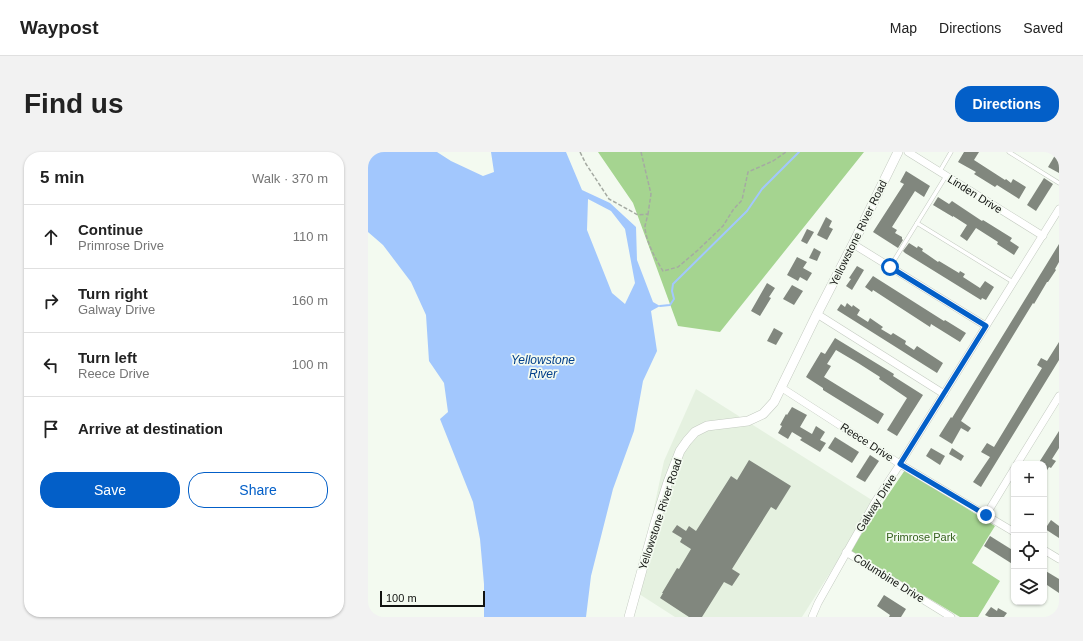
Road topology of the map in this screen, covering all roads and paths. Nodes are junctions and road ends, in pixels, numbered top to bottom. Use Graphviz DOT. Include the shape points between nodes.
graph roads {
  1 [pos="580,152"];
  2 [pos="640,152"];
  3 [pos="786,152"];
  4 [pos="898,152"];
  5 [pos="908,152"];
  6 [pos="952,152"];
  7 [pos="1009,152"];
  8 [pos="943,174"];
  9 [pos="1059,183"];
  10 [pos="1059,209"];
  11 [pos="648,214"];
  12 [pos="917,223"];
  13 [pos="1042,236"];
  14 [pos="853,244"];
  15 [pos="890,267"];
  16 [pos="1013,282"];
  17 [pos="817,314"];
  18 [pos="986,326"];
  19 [pos="782,388"];
  20 [pos="944,394"];
  21 [pos="1059,396"];
  22 [pos="1019,461"];
  23 [pos="900,464"];
  24 [pos="1011,474"];
  25 [pos="986,515"];
  26 [pos="1011,530"];
  27 [pos="846,552"];
  28 [pos="1047,552"];
  29 [pos="1059,559"];
  30 [pos="629,617"];
  31 [pos="812,617"];
  32 [pos="951,617"];
  1 -- 11 [label="path" via="610,199 638,215"];
  2 -- 11 [label="path" via="651,194"];
  3 -- 11 [label="path" via="748,172 742,200 723,226 678,267 663,271 656,260 645,228"];
  4 -- 14 [label="street, Yellowstone River Road"];
  5 -- 8 [label="street, Linden Drive"];
  6 -- 8 [label="lane"];
  7 -- 9 [label="lane"];
  8 -- 12 [label="lane"];
  8 -- 13 [label="street, Linden Drive"];
  10 -- 13 [label="street, Galway Drive"];
  12 -- 15 [label="lane"];
  12 -- 16 [label="lane"];
  13 -- 16 [label="street, Galway Drive"];
  14 -- 15 [label="street"];
  14 -- 17 [label="street, Yellowstone River Road"];
  15 -- 18 [label="street"];
  16 -- 18 [label="street, Galway Drive"];
  17 -- 19 [label="street, Yellowstone River Road"];
  17 -- 20 [label="street"];
  18 -- 20 [label="street, Galway Drive"];
  19 -- 23 [label="street, Reece Drive"];
  19 -- 30 [label="street, Yellowstone River Road" via="763,414 748,421 707,426 695,432 680,451 655,523"];
  20 -- 23 [label="street, Galway Drive"];
  21 -- 22 [label="street"];
  23 -- 25 [label="street, Reece Drive"];
  23 -- 27 [label="street, Galway Drive"];
  24 -- 25 [label="street"];
  25 -- 26 [label="street, Reece Drive"];
  27 -- 31 [label="street, Galway Drive"];
  27 -- 32 [label="street, Columbine Drive"];
  28 -- 29 [label="street"];
}
